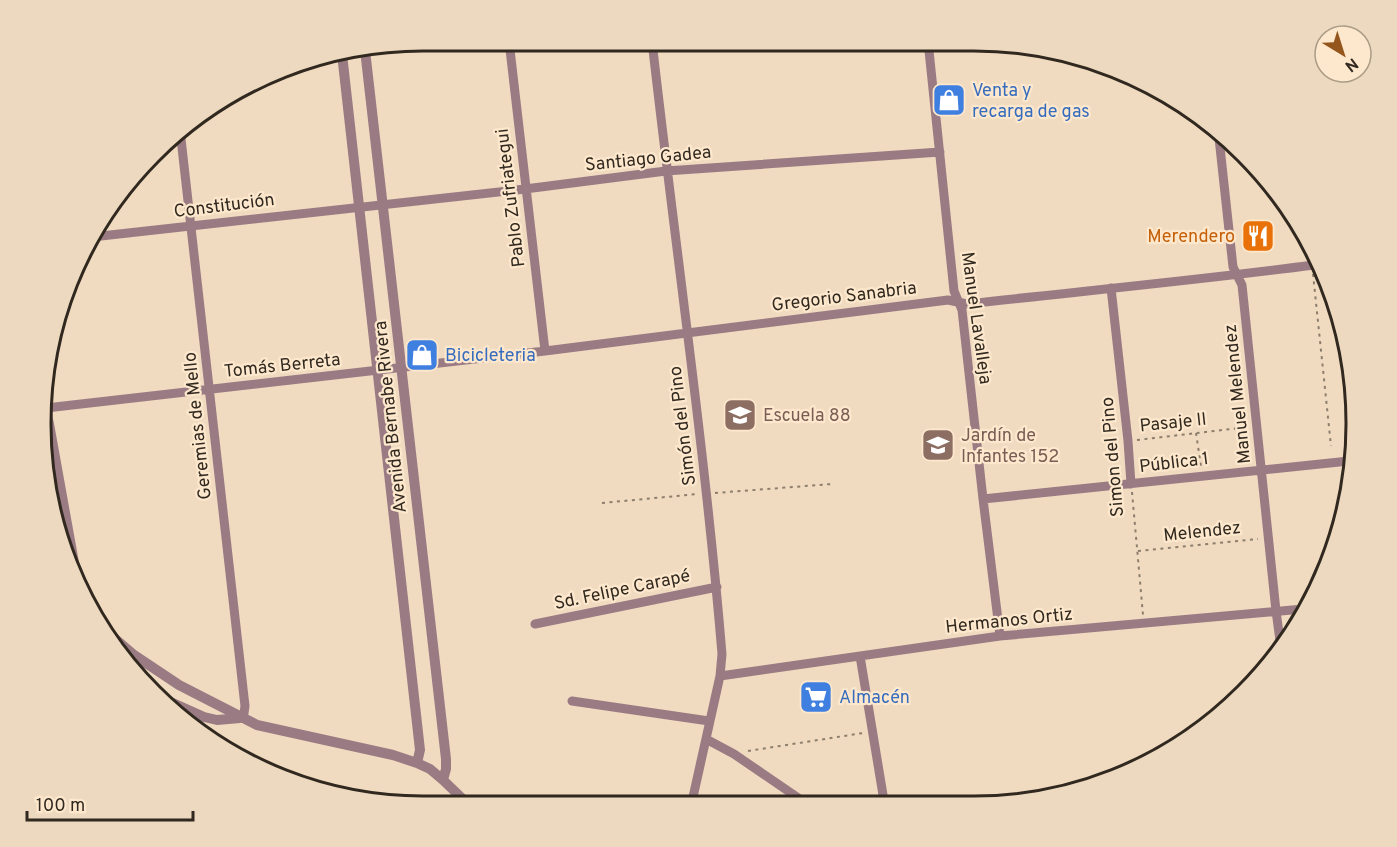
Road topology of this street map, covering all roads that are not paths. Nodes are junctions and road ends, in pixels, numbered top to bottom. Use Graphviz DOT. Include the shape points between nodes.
graph roads {
  1 [pos="509,51"];
  2 [pos="653,51"];
  3 [pos="929,51"];
  4 [pos="366,56"];
  5 [pos="343,60"];
  6 [pos="181,140"];
  7 [pos="1220,144"];
  8 [pos="940,152"];
  9 [pos="666,171"];
  10 [pos="525,189"];
  11 [pos="383,204"];
  12 [pos="360,206"];
  13 [pos="191,226"];
  14 [pos="102,236"];
  15 [pos="1310,262"];
  16 [pos="1237,275"];
  17 [pos="1111,288"];
  18 [pos="959,302"];
  19 [pos="688,332"];
  20 [pos="545,351"];
  21 [pos="401,368"];
  22 [pos="378,371"];
  23 [pos="209,390"];
  24 [pos="52,405"];
  25 [pos="52,443"];
  26 [pos="1344,461"];
  27 [pos="1262,469"];
  28 [pos="1131,484"];
  29 [pos="983,499"];
  30 [pos="69,537"];
  31 [pos="717,587"];
  32 [pos="1296,609"];
  33 [pos="1276,611"];
  34 [pos="535,624"];
  35 [pos="1279,635"];
  36 [pos="1000,636"];
  37 [pos="128,650"];
  38 [pos="860,656"];
  39 [pos="720,676"];
  40 [pos="572,701"];
  41 [pos="182,707"];
  42 [pos="240,717"];
  43 [pos="709,721"];
  44 [pos="706,739"];
  45 [pos="417,763"];
  46 [pos="443,780"];
  47 [pos="460,796"];
  48 [pos="693,796"];
  49 [pos="795,796"];
  50 [pos="883,796"];
  1 -- 10 [label="street, Pablo Zufriategui"];
  2 -- 9 [label="street, Simón del Pino"];
  3 -- 8 [label="street, Manuel Lavalleja"];
  4 -- 11 [label="street, Avenida Bernabe Rivera"];
  5 -- 12 [label="street, Avenida Bernabe Rivera"];
  6 -- 13 [label="street, Geremias de Mello"];
  7 -- 16 [label="street, Manuel Melendez"];
  8 -- 9 [label="street, Santiago Gadea"];
  8 -- 18 [label="street, Manuel Lavalleja" via="954,291"];
  9 -- 10 [label="street, Santiago Gadea"];
  9 -- 19 [label="street, Simón del Pino"];
  10 -- 11 [label="street, Santiago Gadea"];
  10 -- 20 [label="street, Pablo Zufriategui"];
  11 -- 12 [label="street, Santiago Gadea"];
  11 -- 21 [label="street, Avenida Bernabe Rivera"];
  12 -- 13 [label="street, Constitución"];
  12 -- 22 [label="street, Avenida Bernabe Rivera"];
  13 -- 14 [label="street, Constitución"];
  13 -- 23 [label="street, Geremias de Mello"];
  15 -- 16 [label="street, Gregorio Sanabria"];
  16 -- 17 [label="street, Gregorio Sanabria"];
  16 -- 27 [label="street, Manuel Melendez" via="1242,285"];
  17 -- 18 [label="street, Gregorio Sanabria"];
  17 -- 28 [label="street, Simon del Pino"];
  18 -- 19 [label="street, Gregorio Sanabria" via="948,300"];
  18 -- 29 [label="street, Manuel Lavalleja" via="963,310"];
  19 -- 20 [label="street, Gregorio Sanabria"];
  19 -- 31 [label="street, Simón del Pino"];
  20 -- 21 [label="street, Gregorio Sanabria"];
  21 -- 22 [label="street, Gregorio Sanabria"];
  21 -- 46 [label="street, Avenida Bernabe Rivera" via="446,759"];
  22 -- 23 [label="street, Tomás Berreta"];
  22 -- 45 [label="street, Avenida Bernabe Rivera" via="420,750"];
  23 -- 24 [label="street, Tomás Berreta"];
  23 -- 42 [label="street, Geremias de Mello" via="245,706"];
  25 -- 30 [label="street"];
  26 -- 27 [label="street, Pública 1"];
  27 -- 28 [label="street, Pública 1"];
  27 -- 33 [label="street, Manuel Melendez"];
  28 -- 29 [label="street, Pública 1"];
  29 -- 36 [label="street, Manuel Lavalleja"];
  31 -- 34 [label="street, Sd. Felipe Carapé"];
  31 -- 39 [label="street, Simón del Pino"];
  32 -- 33 [label="street, Hermanos Ortiz"];
  33 -- 35 [label="street, Manuel Melendez"];
  33 -- 36 [label="street, Hermanos Ortiz"];
  36 -- 38 [label="street, Hermanos Ortiz"];
  37 -- 42 [label="street" via="179,685"];
  38 -- 39 [label="street, Hermanos Ortiz"];
  38 -- 50 [label="street"];
  39 -- 43 [label="street, Simón del Pino"];
  40 -- 43 [label="street"];
  41 -- 42 [label="street" via="217,720"];
  42 -- 45 [label="street" via="274,730"];
  43 -- 44 [label="street, Simón del Pino"];
  44 -- 48 [label="street, Simón del Pino"];
  44 -- 49 [label="street"];
  45 -- 46 [label="street"];
  46 -- 47 [label="street"];
}
